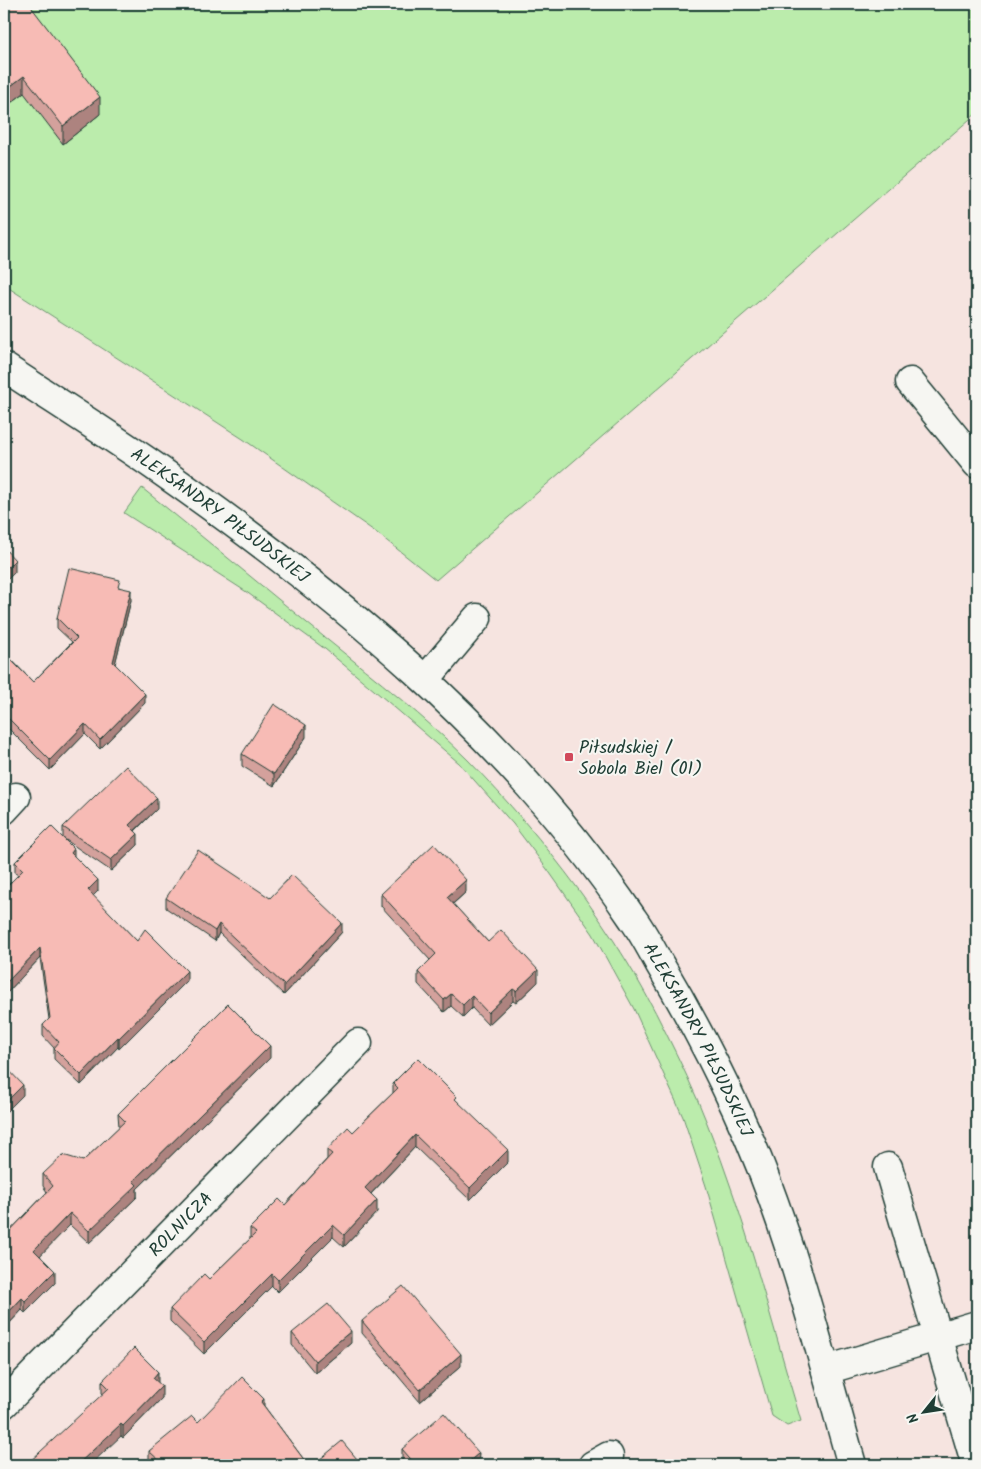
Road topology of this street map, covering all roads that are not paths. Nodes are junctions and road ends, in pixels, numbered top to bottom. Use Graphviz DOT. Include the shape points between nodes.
graph roads {
  1 [pos="4,367"];
  2 [pos="910,382"];
  3 [pos="977,464"];
  4 [pos="477,618"];
  5 [pos="426,680"];
  6 [pos="358,1043"];
  7 [pos="888,1167"];
  8 [pos="977,1325"];
  9 [pos="938,1337"];
  10 [pos="826,1370"];
  11 [pos="4,1404"];
  12 [pos="852,1465"];
  13 [pos="976,1465"];
  1 -- 5 [label="street, ALEKSANDRY PIŁSUDSKIEJ" via="197,496 298,572"];
  2 -- 3 [label="street"];
  4 -- 5 [label="street"];
  5 -- 10 [label="street, ALEKSANDRY PIŁSUDSKIEJ" via="530,786 587,856 634,921 688,1010 737,1111 784,1225"];
  6 -- 11 [label="street, ROLNICZA"];
  7 -- 9 [label="street"];
  8 -- 9 [label="street"];
  9 -- 10 [label="street"];
  9 -- 13 [label="street"];
  10 -- 12 [label="street, ALEKSANDRY PIŁSUDSKIEJ"];
}
